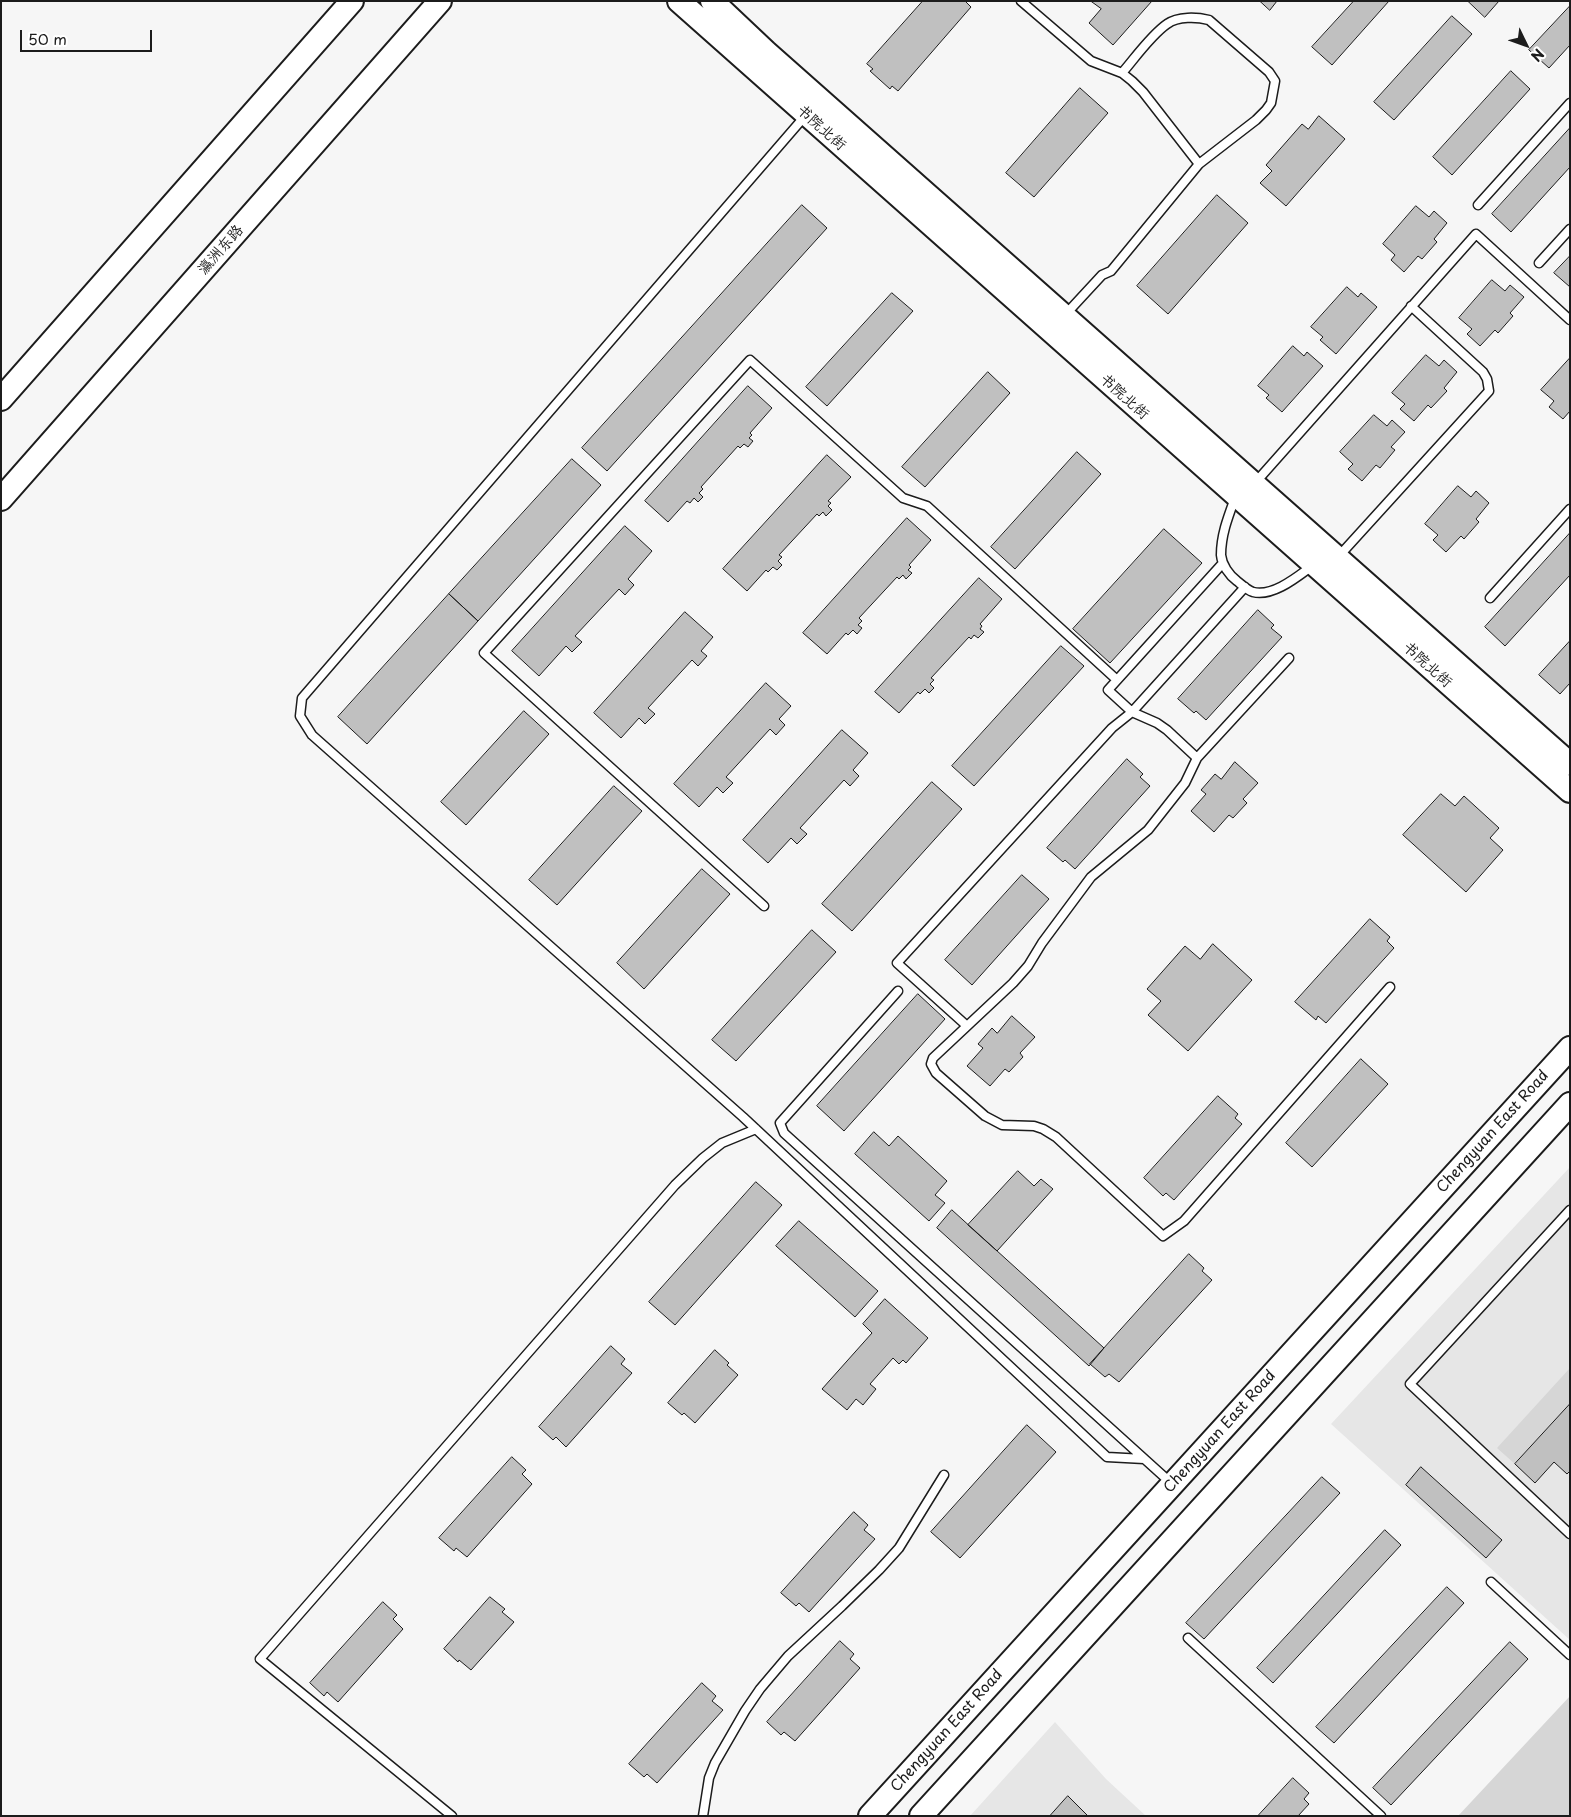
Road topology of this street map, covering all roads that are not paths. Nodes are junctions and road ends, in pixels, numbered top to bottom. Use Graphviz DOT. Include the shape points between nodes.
graph roads {
  1 [pos="352,1"];
  2 [pos="440,1"];
  3 [pos="679,1"];
  4 [pos="712,1"];
  5 [pos="1021,1"];
  6 [pos="1122,74"];
  7 [pos="1570,102"];
  8 [pos="806,115"];
  9 [pos="1199,164"];
  10 [pos="1478,206"];
  11 [pos="1570,229"];
  12 [pos="1539,263"];
  13 [pos="1411,306"];
  14 [pos="1064,316"];
  15 [pos="1570,320"];
  16 [pos="1,399"];
  17 [pos="1245,490"];
  18 [pos="1,498"];
  19 [pos="1570,509"];
  20 [pos="1337,558"];
  21 [pos="1223,563"];
  22 [pos="1313,564"];
  23 [pos="1245,587"];
  24 [pos="1490,598"];
  25 [pos="1289,658"];
  26 [pos="1117,680"];
  27 [pos="1132,712"];
  28 [pos="1198,758"];
  29 [pos="1570,764"];
  30 [pos="1570,791"];
  31 [pos="764,906"];
  32 [pos="1390,987"];
  33 [pos="898,991"];
  34 [pos="967,1026"];
  35 [pos="1570,1048"];
  36 [pos="1570,1104"];
  37 [pos="756,1129"];
  38 [pos="1570,1210"];
  39 [pos="1144,1459"];
  40 [pos="944,1474"];
  41 [pos="1172,1485"];
  42 [pos="1570,1534"];
  43 [pos="1491,1582"];
  44 [pos="1188,1638"];
  45 [pos="1570,1655"];
  46 [pos="452,1816"];
  47 [pos="703,1816"];
  48 [pos="870,1816"];
  49 [pos="921,1816"];
  50 [pos="1381,1816"];
  1 -- 16 [label="street"];
  2 -- 18 [label="street, 瀛洲东路"];
  3 -- 8 [label="street, 书院北街"];
  4 -- 14 [label="street, 书院北街"];
  5 -- 6 [label="lane" via="1090,61"];
  6 -- 9 [label="lane" via="1144,92"];
  6 -- 9 [label="lane" via="1168,22 1197,17 1209,20 1269,72 1275,81 1271,103 1266,110"];
  7 -- 10 [label="lane"];
  8 -- 17 [label="street, 书院北街"];
  8 -- 37 [label="lane" via="302,698 300,716 312,735"];
  9 -- 14 [label="lane" via="1111,271 1102,275"];
  11 -- 12 [label="lane"];
  13 -- 15 [label="lane" via="1476,234"];
  13 -- 17 [label="lane"];
  13 -- 20 [label="lane" via="1482,372 1487,378 1489,391"];
  14 -- 17 [label="street, 书院北街"];
  17 -- 20 [label="street, 书院北街"];
  17 -- 21 [label="lane" via="1226,523 1221,556"];
  17 -- 22 [label="street, 书院北街"];
  19 -- 24 [label="lane"];
  20 -- 29 [label="street, 书院北街"];
  21 -- 23 [label="lane" via="1233,578"];
  21 -- 26 [label="lane"];
  22 -- 23 [label="lane" via="1288,584 1269,591 1255,592"];
  22 -- 30 [label="street, 书院北街"];
  23 -- 27 [label="lane"];
  25 -- 28 [label="lane"];
  26 -- 27 [label="lane" via="1108,690"];
  26 -- 31 [label="lane" via="927,506 903,498 750,360 484,653"];
  27 -- 28 [label="lane" via="1157,723"];
  27 -- 34 [label="lane" via="1112,728 897,963"];
  28 -- 34 [label="lane" via="1184,783 1148,830 1091,877 1028,966"];
  32 -- 34 [label="lane" via="1184,1221 1163,1236 1056,1137 1034,1126 1002,1126 985,1116 936,1073 931,1064 933,1058"];
  33 -- 39 [label="lane" via="780,1123 784,1132"];
  35 -- 41 [label="street, Chengyuan East Road"];
  36 -- 49 [label="street"];
  37 -- 39 [label="lane" via="1107,1457"];
  37 -- 46 [label="lane" via="722,1143 675,1185 260,1659"];
  38 -- 42 [label="lane" via="1410,1384"];
  39 -- 41 [label="lane"];
  40 -- 47 [label="lane" via="899,1548 788,1656 760,1689 715,1762"];
  41 -- 48 [label="street, Chengyuan East Road"];
  43 -- 45 [label="lane"];
  44 -- 50 [label="lane"];
}
